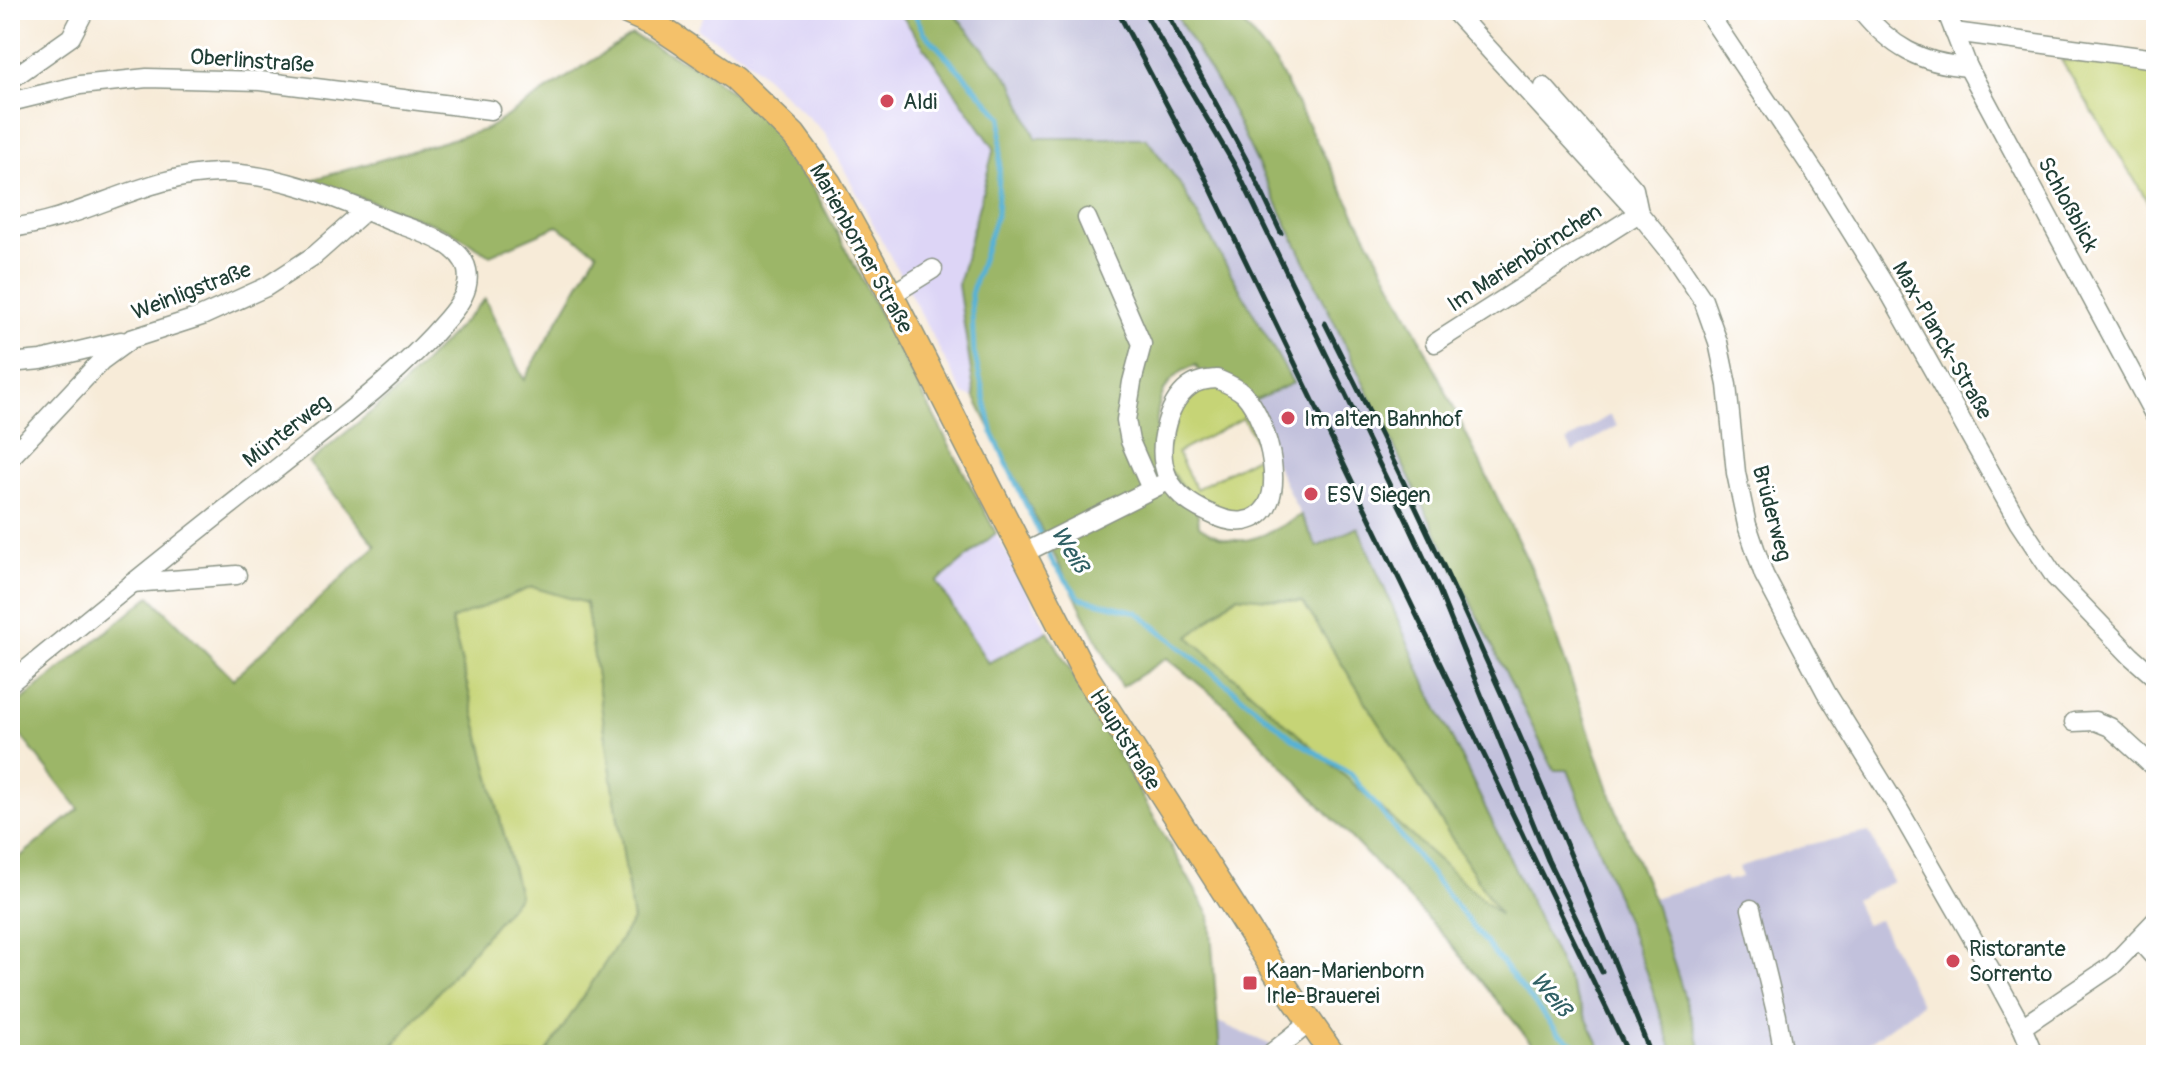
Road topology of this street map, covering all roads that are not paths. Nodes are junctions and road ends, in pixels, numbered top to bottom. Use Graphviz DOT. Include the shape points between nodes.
graph roads {
  1 [pos="85,10"];
  2 [pos="626,10"];
  3 [pos="1453,10"];
  4 [pos="1706,10"];
  5 [pos="1861,10"];
  6 [pos="1946,10"];
  7 [pos="1954,32"];
  8 [pos="2156,59"];
  9 [pos="1968,67"];
  10 [pos="10,80"];
  11 [pos="1544,87"];
  12 [pos="10,102"];
  13 [pos="491,110"];
  14 [pos="366,210"];
  15 [pos="1639,213"];
  16 [pos="1087,218"];
  17 [pos="10,228"];
  18 [pos="933,269"];
  19 [pos="891,295"];
  20 [pos="131,339"];
  21 [pos="1435,343"];
  22 [pos="10,363"];
  23 [pos="2156,418"];
  24 [pos="10,458"];
  25 [pos="1169,480"];
  26 [pos="1151,489"];
  27 [pos="1029,551"];
  28 [pos="237,575"];
  29 [pos="132,583"];
  30 [pos="2156,678"];
  31 [pos="10,683"];
  32 [pos="2074,722"];
  33 [pos="2156,769"];
  34 [pos="1751,909"];
  35 [pos="2156,920"];
  36 [pos="2138,939"];
  37 [pos="2156,959"];
  38 [pos="1309,1023"];
  39 [pos="2022,1027"];
  40 [pos="1269,1055"];
  41 [pos="1333,1055"];
  42 [pos="1784,1055"];
  43 [pos="2034,1055"];
  1 -- 10 [label="street" via="71,37"];
  2 -- 19 [label="main road, Marienborner Straße" via="712,61 794,135 829,183"];
  3 -- 15 [label="street, Brüderweg"];
  4 -- 30 [label="street, Max-Planck-Straße" via="1869,260 2047,566"];
  5 -- 9 [label="street" via="1878,30 1916,56"];
  6 -- 7 [label="street, Schloßblick"];
  7 -- 8 [label="street"];
  7 -- 9 [label="street, Schloßblick"];
  9 -- 23 [label="street, Schloßblick"];
  11 -- 15 [label="street" via="1634,189"];
  12 -- 13 [label="street, Oberlinstraße" via="80,85 147,78 260,81"];
  14 -- 17 [label="street" via="295,185 221,173 160,181 63,216"];
  14 -- 20 [label="street, Weinligstraße" via="315,255 266,287 202,316"];
  14 -- 29 [label="street, Münterweg" via="460,254 468,287 458,305 379,387"];
  15 -- 21 [label="street, Im Marienbörnchen"];
  15 -- 39 [label="street, Brüderweg" via="1703,300 1718,342 1736,473 1764,575 1826,692"];
  16 -- 26 [label="street" via="1142,344 1126,420"];
  18 -- 19 [label="street"];
  19 -- 27 [label="main road, Marienborner Straße"];
  20 -- 22 [label="street"];
  20 -- 24 [label="street, Weinligstraße" via="101,361"];
  25 -- 25 [label="street" via="1214,516 1236,522 1259,515 1274,487 1274,473 1268,443 1244,393 1217,379 1188,388 1177,401 1164,436"];
  25 -- 26 [label="street"];
  26 -- 27 [label="street"];
  27 -- 38 [label="main road, Hauptstraße" via="1059,626 1113,721"];
  28 -- 29 [label="street"];
  29 -- 31 [label="street, Münterweg"];
  32 -- 33 [label="street" via="2110,727"];
  34 -- 42 [label="street"];
  35 -- 36 [label="street"];
  36 -- 37 [label="street"];
  36 -- 39 [label="street" via="2112,966"];
  38 -- 40 [label="street"];
  38 -- 41 [label="main road, Hauptstraße"];
  39 -- 43 [label="street, Brüderweg"];
}
